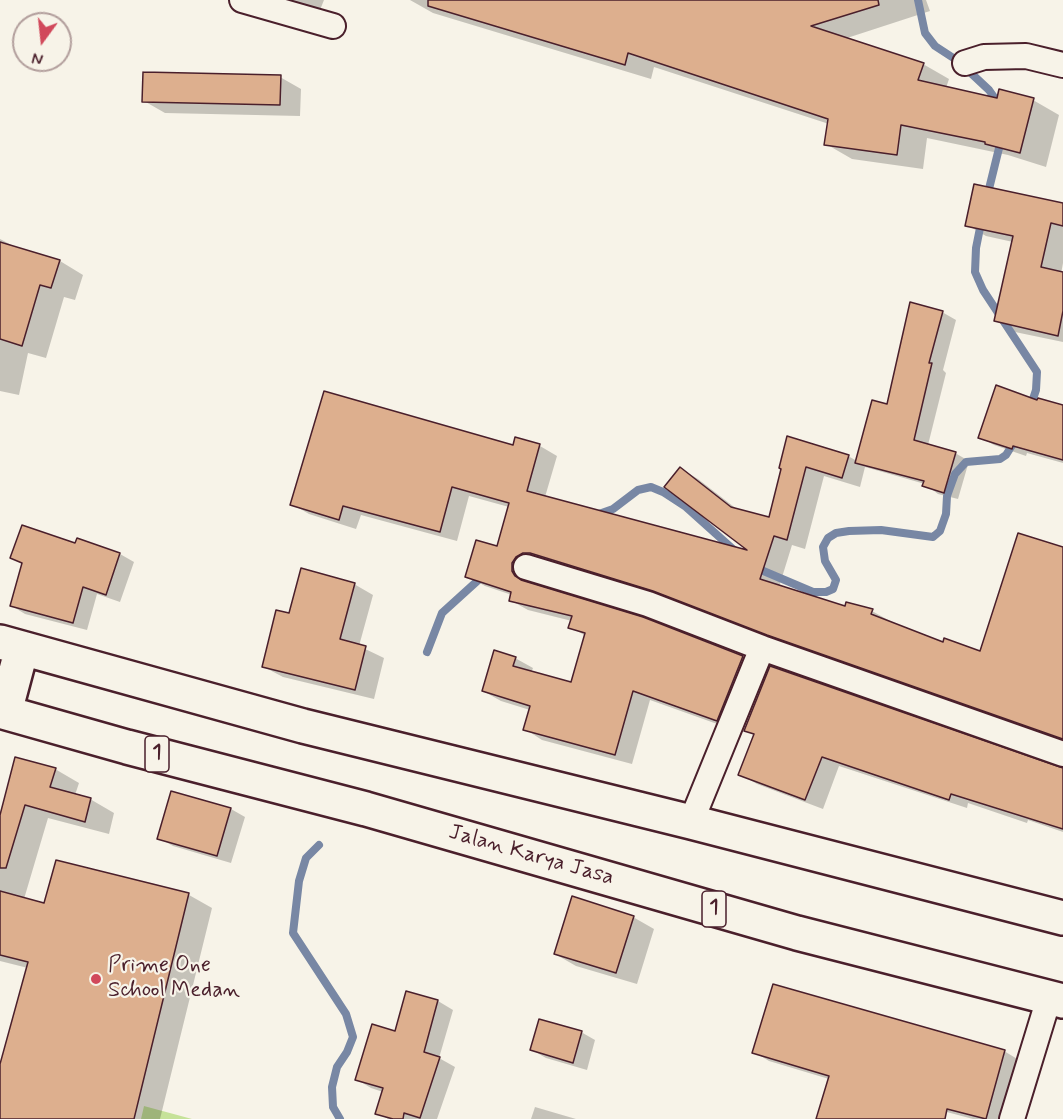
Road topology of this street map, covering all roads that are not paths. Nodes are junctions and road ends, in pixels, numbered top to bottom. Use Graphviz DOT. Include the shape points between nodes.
graph roads {
  1 [pos="242,0"];
  2 [pos="333,26"];
  3 [pos="964,63"];
  4 [pos="1063,66"];
  5 [pos="526,567"];
  6 [pos="11,645"];
  7 [pos="762,648"];
  8 [pos="3,712"];
  9 [pos="1063,754"];
  10 [pos="691,822"];
  11 [pos="1063,918"];
  12 [pos="1056,999"];
  13 [pos="1012,1119"];
  1 -- 2 [label="street"];
  3 -- 4 [label="street" via="984,57 1026,56"];
  5 -- 7 [label="street" via="648,604"];
  6 -- 8 [label="highway"];
  6 -- 10 [label="highway" via="303,726"];
  7 -- 9 [label="street"];
  7 -- 10 [label="street"];
  8 -- 12 [label="highway, Jalan Karya Jasa / 1" via="366,809 797,933"];
  10 -- 11 [label="highway"];
  12 -- 13 [label="street"];
}
